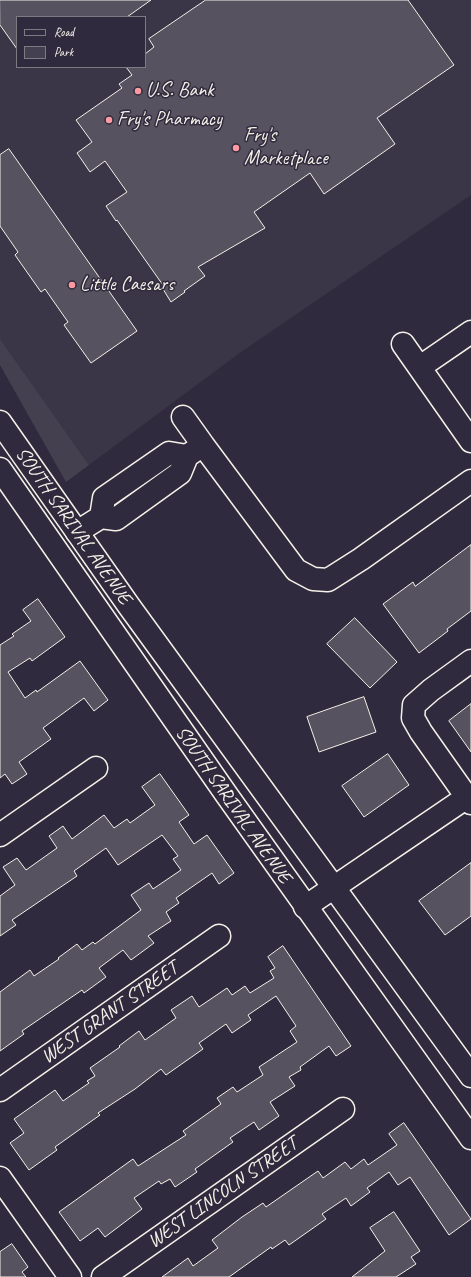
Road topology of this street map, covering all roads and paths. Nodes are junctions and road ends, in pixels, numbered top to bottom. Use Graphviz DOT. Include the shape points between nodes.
graph roads {
  1 [pos="471,332"];
  2 [pos="403,344"];
  3 [pos="420,367"];
  4 [pos="183,417"];
  5 [pos="4,436"];
  6 [pos="471,441"];
  7 [pos="195,450"];
  8 [pos="0,469"];
  9 [pos="134,477"];
  10 [pos="471,481"];
  11 [pos="148,496"];
  12 [pos="101,517"];
  13 [pos="77,532"];
  14 [pos="471,661"];
  15 [pos="96,768"];
  16 [pos="469,800"];
  17 [pos="0,835"];
  18 [pos="334,888"];
  19 [pos="305,907"];
  20 [pos="219,936"];
  21 [pos="471,1076"];
  22 [pos="0,1090"];
  23 [pos="343,1109"];
  24 [pos="471,1138"];
  25 [pos="0,1178"];
  26 [pos="70,1277"];
  27 [pos="103,1277"];
  1 -- 3 [label="main road"];
  2 -- 3 [label="main road"];
  3 -- 6 [label="main road"];
  4 -- 7 [label="main road"];
  5 -- 13 [label="main road, SOUTH SARIVAL AVENUE"];
  7 -- 9 [label="main road" via="169,454"];
  7 -- 10 [label="main road" via="296,570 313,580 328,580 341,572"];
  7 -- 11 [label="main road" via="180,473"];
  8 -- 19 [label="main road, SOUTH SARIVAL AVENUE"];
  9 -- 11 [label="main road"];
  9 -- 12 [label="main road" via="104,498"];
  11 -- 12 [label="main road" via="116,520"];
  12 -- 13 [label="main road"];
  13 -- 18 [label="main road, SOUTH SARIVAL AVENUE"];
  14 -- 16 [label="main road" via="414,705 413,718"];
  15 -- 17 [label="main road"];
  16 -- 18 [label="main road"];
  18 -- 19 [label="main road"];
  18 -- 21 [label="main road, SOUTH SARIVAL AVENUE"];
  19 -- 24 [label="main road, SOUTH SARIVAL AVENUE"];
  20 -- 22 [label="main road, WEST GRANT STREET"];
  23 -- 27 [label="main road, WEST LINCOLN STREET"];
  25 -- 26 [label="main road"];
}
